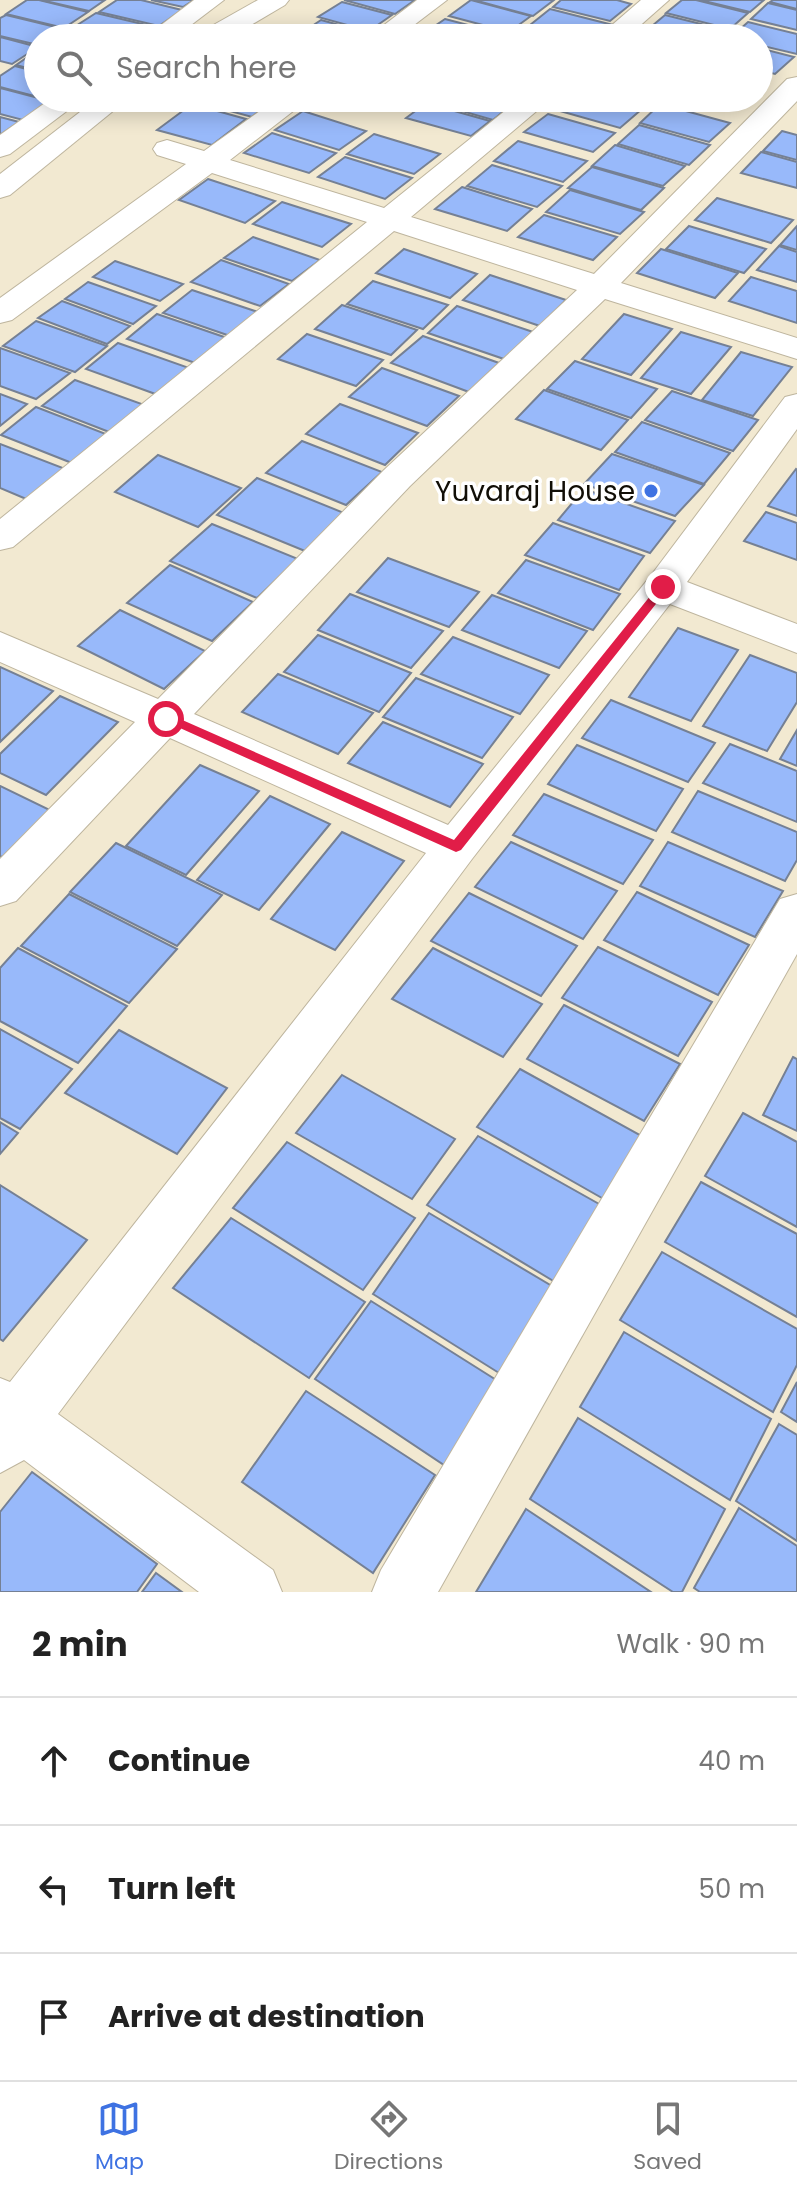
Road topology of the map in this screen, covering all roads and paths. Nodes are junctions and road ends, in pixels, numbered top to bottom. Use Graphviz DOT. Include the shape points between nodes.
graph roads {
  1 [pos="211,0"];
  2 [pos="276,0"];
  3 [pos="434,0"];
  4 [pos="656,0"];
  5 [pos="177,24"];
  6 [pos="234,24"];
  7 [pos="400,24"];
  8 [pos="627,24"];
  9 [pos="797,85"];
  10 [pos="773,109"];
  11 [pos="50,112"];
  12 [pos="97,112"];
  13 [pos="276,112"];
  14 [pos="521,112"];
  15 [pos="771,112"];
  16 [pos="0,148"];
  17 [pos="167,149"];
  18 [pos="208,161"];
  19 [pos="1,188"];
  20 [pos="391,219"];
  21 [pos="601,285"];
  22 [pos="0,313"];
  23 [pos="797,349"];
  24 [pos="797,404"];
  25 [pos="0,538"];
  26 [pos="663,587"];
  27 [pos="797,639"];
  28 [pos="0,646"];
  29 [pos="166,719"];
  30 [pos="456,847"];
  31 [pos="0,888"];
  32 [pos="797,912"];
  33 [pos="6,1423"];
  34 [pos="251,1592"];
  35 [pos="403,1592"];
  1 -- 5 [label="street"];
  2 -- 6 [label="street"];
  3 -- 7 [label="street"];
  4 -- 8 [label="street"];
  9 -- 10 [label="street"];
  11 -- 16 [label="street"];
  12 -- 19 [label="street"];
  13 -- 18 [label="street"];
  14 -- 20 [label="street"];
  15 -- 21 [label="street"];
  17 -- 18 [label="street"];
  18 -- 20 [label="street"];
  18 -- 22 [label="street"];
  20 -- 21 [label="street"];
  20 -- 25 [label="street"];
  21 -- 23 [label="street"];
  21 -- 29 [label="street" via="397,478"];
  24 -- 26 [label="street"];
  26 -- 27 [label="street"];
  26 -- 30 [label="street"];
  28 -- 29 [label="street"];
  29 -- 30 [label="street"];
  29 -- 31 [label="street"];
  30 -- 33 [label="street"];
  32 -- 35 [label="street"];
  33 -- 34 [label="street"];
}
